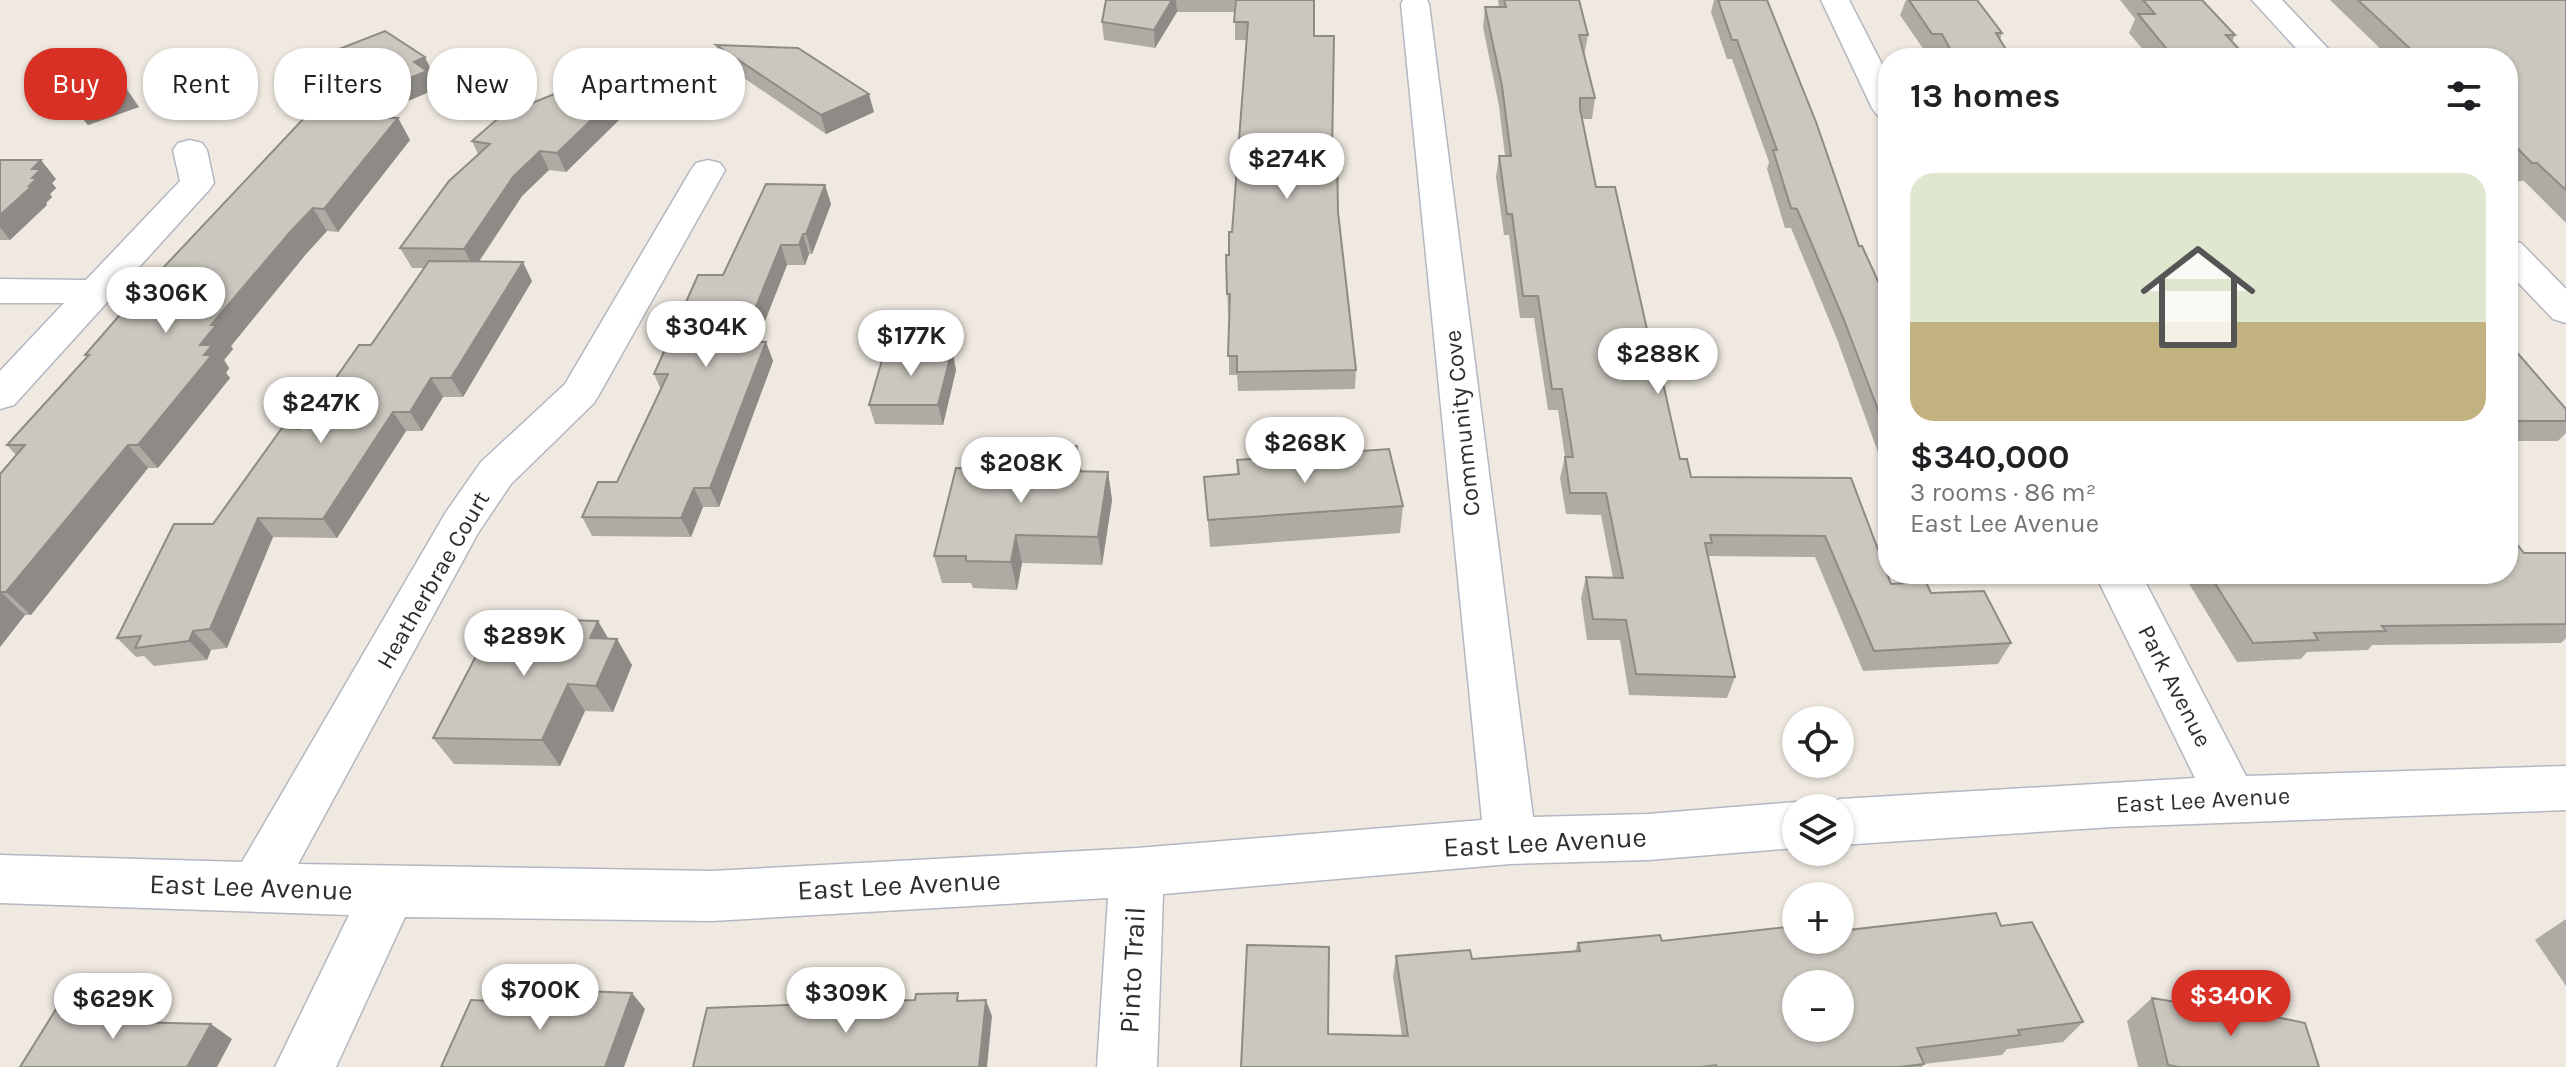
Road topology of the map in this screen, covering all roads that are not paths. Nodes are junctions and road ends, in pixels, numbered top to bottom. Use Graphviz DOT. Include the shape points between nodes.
graph roads {
  1 [pos="1835,0"];
  2 [pos="2266,0"];
  3 [pos="1415,4"];
  4 [pos="2312,48"];
  5 [pos="1878,88"];
  6 [pos="190,150"];
  7 [pos="708,170"];
  8 [pos="2518,261"];
  9 [pos="0,291"];
  10 [pos="96,292"];
  11 [pos="2566,311"];
  12 [pos="0,395"];
  13 [pos="2123,584"];
  14 [pos="2566,788"];
  15 [pos="2231,798"];
  16 [pos="1854,821"];
  17 [pos="1782,826"];
  18 [pos="1510,841"];
  19 [pos="1137,872"];
  20 [pos="0,879"];
  21 [pos="258,886"];
  22 [pos="389,892"];
  23 [pos="305,1067"];
  24 [pos="1127,1067"];
  1 -- 5 [label="street"];
  2 -- 4 [label="street"];
  3 -- 18 [label="street, Community Cove"];
  6 -- 10 [label="street" via="197,183"];
  7 -- 21 [label="street, Heatherbrae Court" via="580,393 496,473 461,523"];
  8 -- 11 [label="street"];
  9 -- 10 [label="street"];
  10 -- 12 [label="street"];
  13 -- 15 [label="street, Park Avenue"];
  14 -- 15 [label="street, East Lee Avenue"];
  15 -- 16 [label="street, East Lee Avenue"];
  17 -- 18 [label="street, East Lee Avenue"];
  18 -- 19 [label="street, East Lee Avenue"];
  19 -- 22 [label="street, East Lee Avenue" via="712,896"];
  19 -- 24 [label="street, Pinto Trail"];
  20 -- 21 [label="street, East Lee Avenue"];
  21 -- 22 [label="street, East Lee Avenue"];
  22 -- 23 [label="street"];
}
